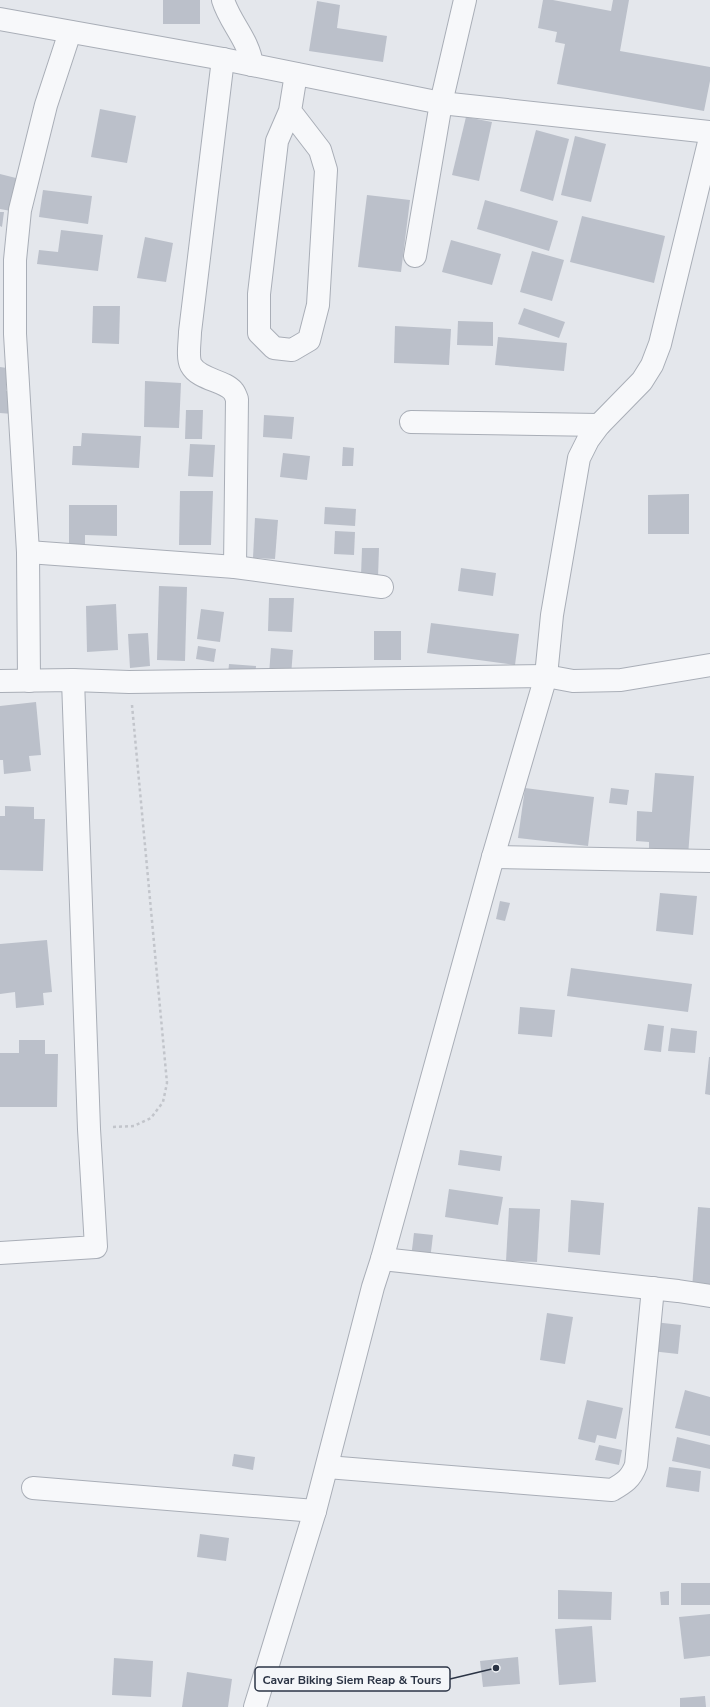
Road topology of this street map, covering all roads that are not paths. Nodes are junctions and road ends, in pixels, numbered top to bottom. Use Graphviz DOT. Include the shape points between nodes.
graph roads {
  1 [pos="223,0"];
  2 [pos="465,0"];
  3 [pos="0,19"];
  4 [pos="70,32"];
  5 [pos="223,59"];
  6 [pos="252,65"];
  7 [pos="296,74"];
  8 [pos="441,103"];
  9 [pos="290,112"];
  10 [pos="710,132"];
  11 [pos="710,138"];
  12 [pos="415,256"];
  13 [pos="7,334"];
  14 [pos="411,422"];
  15 [pos="599,425"];
  16 [pos="28,552"];
  17 [pos="235,567"];
  18 [pos="382,587"];
  19 [pos="710,665"];
  20 [pos="546,676"];
  21 [pos="73,680"];
  22 [pos="0,681"];
  23 [pos="28,681"];
  24 [pos="493,857"];
  25 [pos="710,861"];
  26 [pos="0,1253"];
  27 [pos="382,1259"];
  28 [pos="652,1288"];
  29 [pos="710,1296"];
  30 [pos="327,1468"];
  31 [pos="33,1488"];
  32 [pos="315,1511"];
  33 [pos="255,1707"];
  1 -- 6 [label="street" via="248,47"];
  2 -- 8 [label="street"];
  3 -- 4 [label="street"];
  4 -- 5 [label="street"];
  4 -- 13 [label="street" via="46,105 20,210"];
  5 -- 6 [label="street"];
  5 -- 17 [label="street" via="190,332 190,360 192,366 207,378 233,391 237,399"];
  6 -- 7 [label="street"];
  7 -- 8 [label="street"];
  7 -- 9 [label="street"];
  8 -- 10 [label="street"];
  8 -- 12 [label="street"];
  9 -- 9 [label="street" via="277,141 259,294 259,333 274,348 292,350 309,340 318,304 326,170 320,150"];
  11 -- 15 [label="street" via="660,344 652,365 642,381"];
  13 -- 16 [label="street"];
  14 -- 15 [label="street"];
  15 -- 20 [label="street" via="579,458 552,614"];
  16 -- 17 [label="street"];
  16 -- 23 [label="street"];
  17 -- 18 [label="street"];
  19 -- 20 [label="street" via="621,680 573,680"];
  20 -- 21 [label="street" via="130,682"];
  20 -- 24 [label="street"];
  21 -- 23 [label="street"];
  21 -- 26 [label="street" via="89,1129 96,1247"];
  22 -- 23 [label="street"];
  24 -- 25 [label="street"];
  24 -- 27 [label="street"];
  27 -- 28 [label="street"];
  27 -- 30 [label="street"];
  28 -- 29 [label="street"];
  28 -- 30 [label="street" via="636,1465 632,1476 612,1490"];
  30 -- 32 [label="street"];
  31 -- 32 [label="street"];
  32 -- 33 [label="street"];
}
